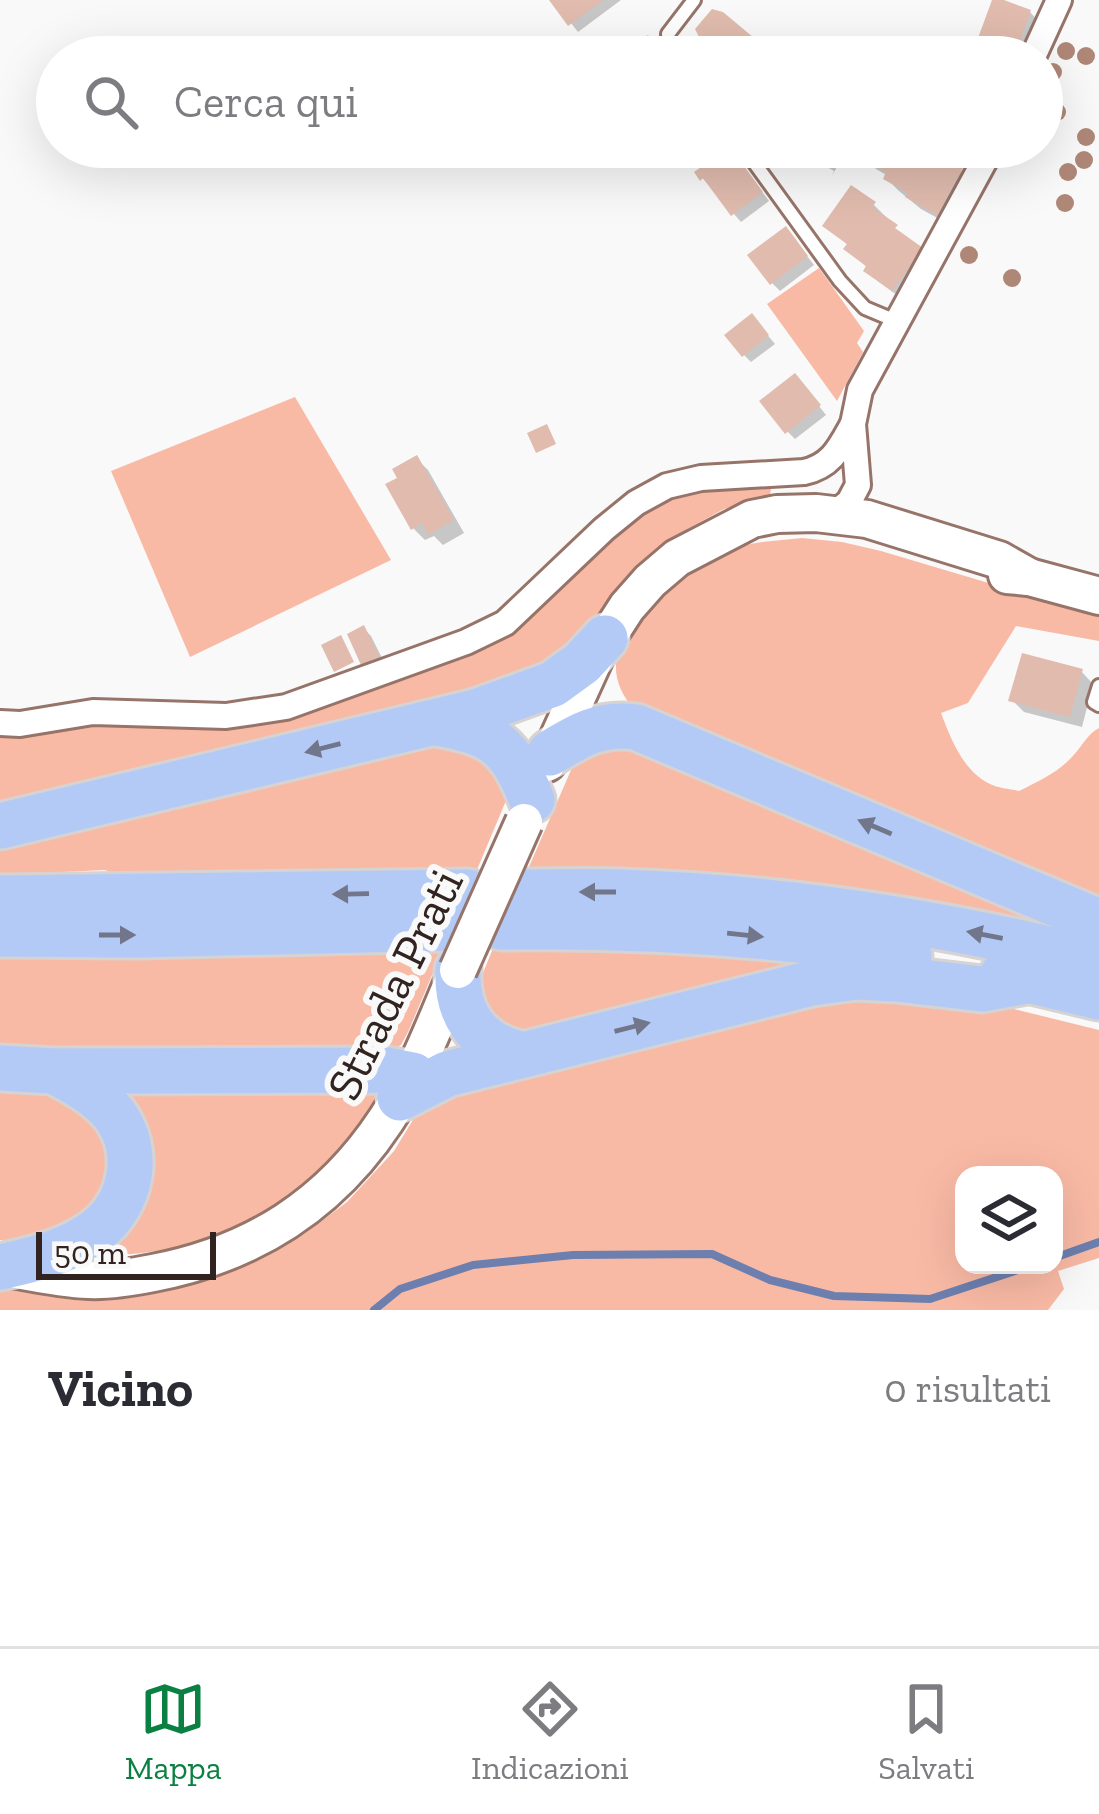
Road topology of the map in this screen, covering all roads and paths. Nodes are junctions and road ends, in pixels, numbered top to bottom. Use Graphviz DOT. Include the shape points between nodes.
graph roads {
  1 [pos="694,0"];
  2 [pos="1058,0"];
  3 [pos="668,36"];
  4 [pos="1042,36"];
  5 [pos="758,168"];
  6 [pos="981,168"];
  7 [pos="896,321"];
  8 [pos="854,424"];
  9 [pos="835,513"];
  10 [pos="881,523"];
  11 [pos="728,532"];
  12 [pos="1029,577"];
  13 [pos="1099,596"];
  14 [pos="601,647"];
  15 [pos="1099,686"];
  16 [pos="1099,705"];
  17 [pos="0,723"];
  18 [pos="437,723"];
  19 [pos="636,727"];
  20 [pos="550,753"];
  21 [pos="528,811"];
  22 [pos="0,826"];
  23 [pos="0,898"];
  24 [pos="1099,922"];
  25 [pos="459,930"];
  26 [pos="0,934"];
  27 [pos="1099,961"];
  28 [pos="1031,980"];
  29 [pos="1099,997"];
  30 [pos="518,1054"];
  31 [pos="0,1068"];
  32 [pos="53,1071"];
  33 [pos="406,1087"];
  34 [pos="0,1266"];
  1 -- 3 [label="lane"];
  2 -- 4 [label="street"];
  5 -- 7 [label="lane" via="840,281 865,308"];
  6 -- 7 [label="street"];
  7 -- 8 [label="street" via="860,390"];
  8 -- 9 [label="street" via="858,485"];
  8 -- 10 [label="street"];
  8 -- 17 [label="street" via="818,469 667,486 620,516 505,623 374,676 286,706 226,716 93,712"];
  9 -- 10 [label="street, Strada Prati"];
  9 -- 11 [label="street, Strada Prati" via="777,514"];
  10 -- 12 [label="street, Strada Prati"];
  11 -- 12 [label="street, Strada Prati" via="833,530"];
  11 -- 14 [label="street, Strada Prati" via="665,567"];
  12 -- 13 [label="street, Strada Prati"];
  14 -- 18 [label="highway" via="553,684"];
  14 -- 19 [label="highway" via="616,700"];
  14 -- 20 [label="street, Strada Prati"];
  15 -- 16 [label="lane"];
  18 -- 21 [label="highway" via="470,729 512,756"];
  18 -- 22 [label="highway, one-way"];
  19 -- 20 [label="highway" via="593,728"];
  24 -- 19 [label="highway, one-way"];
  20 -- 21 [label="street, Strada Prati"];
  21 -- 25 [label="street, Strada Prati, bridge"];
  25 -- 23 [label="highway, one-way"];
  26 -- 25 [label="highway, one-way"];
  25 -- 30 [label="highway" via="460,1003 476,1032"];
  25 -- 33 [label="street, Strada Prati"];
  27 -- 28 [label="highway, one-way" via="940,926 752,901 616,892 510,910 874,950"];
  28 -- 29 [label="highway"];
  30 -- 28 [label="highway, one-way" via="812,983 856,977 982,989"];
  30 -- 33 [label="highway"];
  31 -- 32 [label="highway"];
  32 -- 33 [label="highway" via="365,1070"];
  32 -- 34 [label="highway" via="114,1114 130,1155 128,1184 93,1233 42,1258"];
  33 -- 34 [label="street, Strada Prati" via="322,1196 253,1242 207,1260 92,1281"];
}
